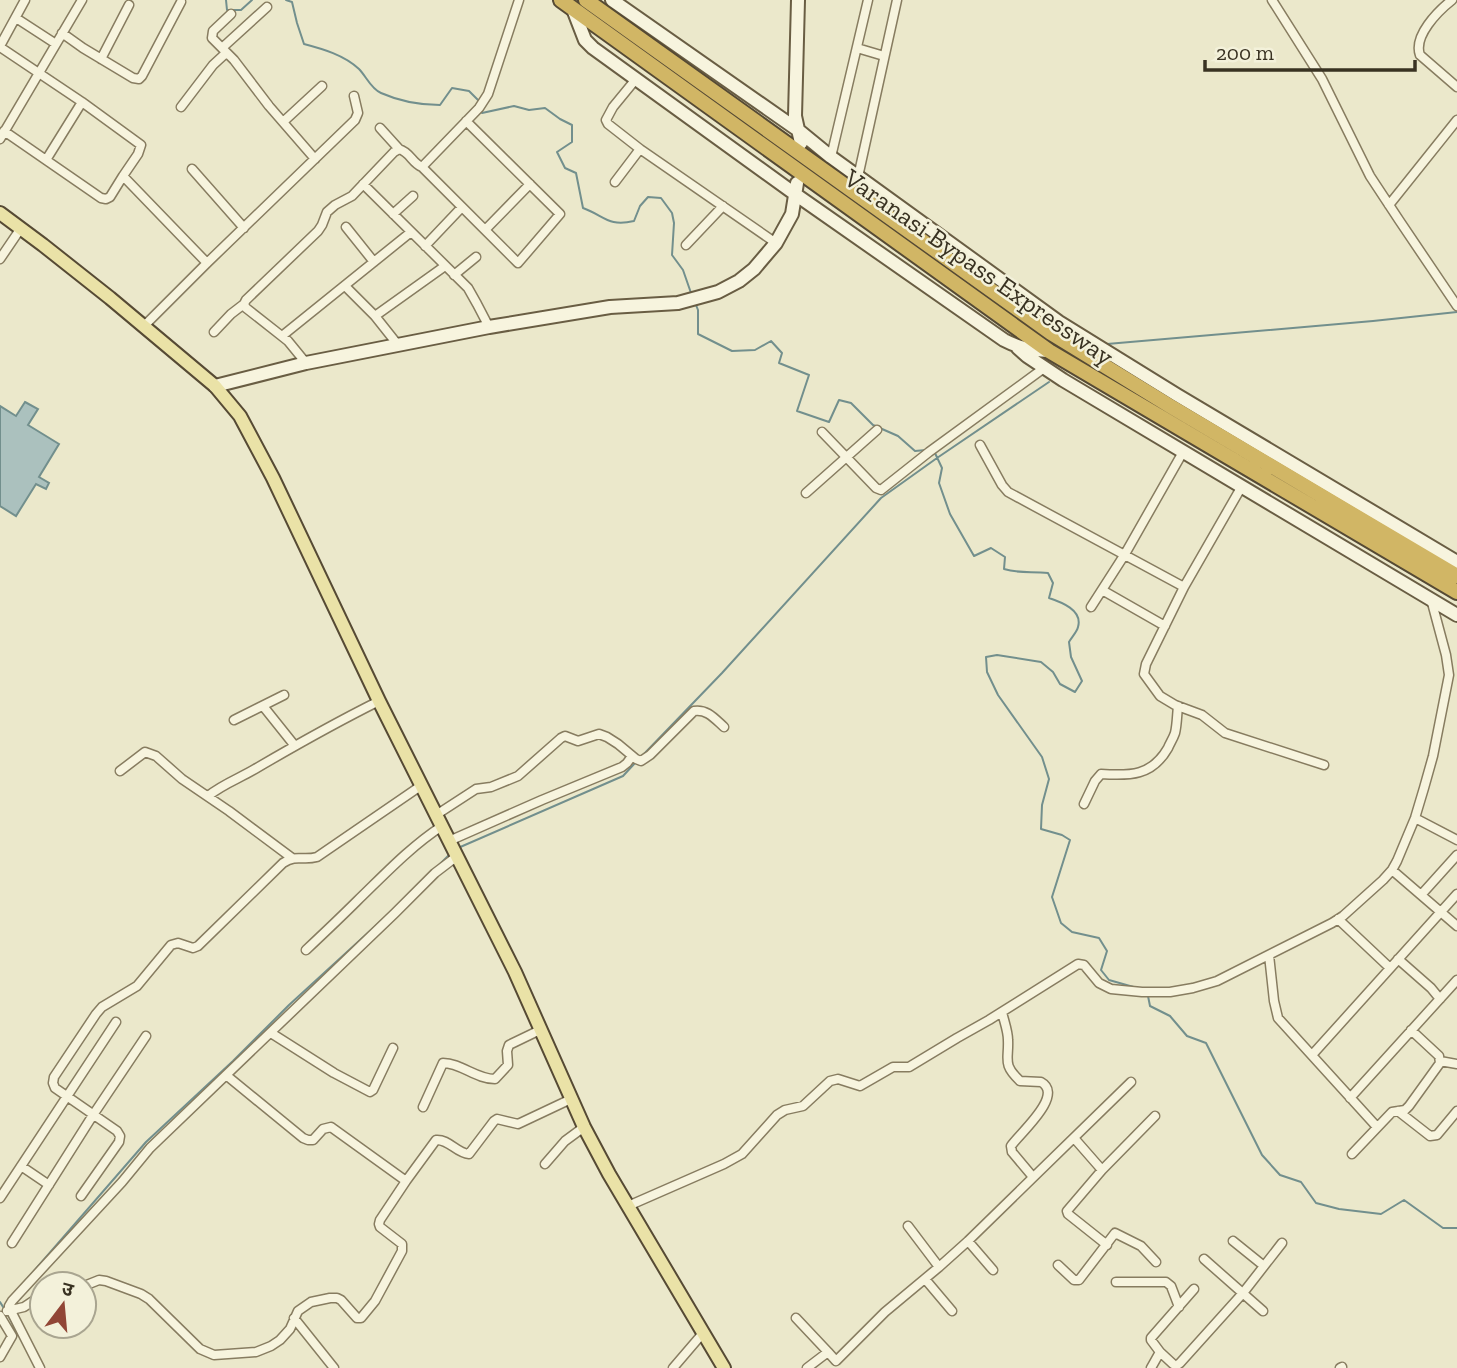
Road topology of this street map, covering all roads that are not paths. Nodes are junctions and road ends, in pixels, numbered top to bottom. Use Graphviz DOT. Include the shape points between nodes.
graph roads {
  1 [pos="25,0"];
  2 [pos="82,0"];
  3 [pos="519,0"];
  4 [pos="561,0"];
  5 [pos="586,0"];
  6 [pos="612,0"];
  7 [pos="798,0"];
  8 [pos="868,0"];
  9 [pos="897,0"];
  10 [pos="1272,0"];
  11 [pos="1452,0"];
  12 [pos="181,2"];
  13 [pos="129,5"];
  14 [pos="267,7"];
  15 [pos="573,9"];
  16 [pos="231,14"];
  17 [pos="16,18"];
  18 [pos="62,33"];
  19 [pos="56,44"];
  20 [pos="0,47"];
  21 [pos="857,48"];
  22 [pos="224,50"];
  23 [pos="884,56"];
  24 [pos="101,59"];
  25 [pos="38,72"];
  26 [pos="636,79"];
  27 [pos="322,86"];
  28 [pos="1457,87"];
  29 [pos="354,96"];
  30 [pos="82,102"];
  31 [pos="181,107"];
  32 [pos="1457,120"];
  33 [pos="466,121"];
  34 [pos="283,122"];
  35 [pos="380,128"];
  36 [pos="798,130"];
  37 [pos="2,135"];
  38 [pos="801,144"];
  39 [pos="399,149"];
  40 [pos="640,149"];
  41 [pos="831,157"];
  42 [pos="315,159"];
  43 [pos="46,160"];
  44 [pos="422,167"];
  45 [pos="192,169"];
  46 [pos="123,176"];
  47 [pos="858,177"];
  48 [pos="615,182"];
  49 [pos="363,184"];
  50 [pos="530,184"];
  51 [pos="796,188"];
  52 [pos="413,195"];
  53 [pos="1389,205"];
  54 [pos="723,206"];
  55 [pos="462,207"];
  56 [pos="0,213"];
  57 [pos="394,214"];
  58 [pos="21,228"];
  59 [pos="244,228"];
  60 [pos="346,228"];
  61 [pos="485,230"];
  62 [pos="411,232"];
  63 [pos="776,243"];
  64 [pos="685,245"];
  65 [pos="425,246"];
  66 [pos="476,257"];
  67 [pos="0,259"];
  68 [pos="374,262"];
  69 [pos="207,263"];
  70 [pos="445,266"];
  71 [pos="454,275"];
  72 [pos="345,286"];
  73 [pos="244,304"];
  74 [pos="1457,306"];
  75 [pos="375,316"];
  76 [pos="144,326"];
  77 [pos="489,327"];
  78 [pos="214,332"];
  79 [pos="282,336"];
  80 [pos="398,345"];
  81 [pos="1017,347"];
  82 [pos="1049,351"];
  83 [pos="306,363"];
  84 [pos="1044,368"];
  85 [pos="215,386"];
  86 [pos="877,430"];
  87 [pos="822,432"];
  88 [pos="980,445"];
  89 [pos="1183,452"];
  90 [pos="846,457"];
  91 [pos="1242,486"];
  92 [pos="806,493"];
  93 [pos="1125,554"];
  94 [pos="1457,562"];
  95 [pos="1457,576"];
  96 [pos="1184,587"];
  97 [pos="1102,590"];
  98 [pos="1457,592"];
  99 [pos="1431,599"];
  100 [pos="1091,607"];
  101 [pos="1457,615"];
  102 [pos="1165,626"];
  103 [pos="285,695"];
  104 [pos="379,701"];
  105 [pos="263,705"];
  106 [pos="1178,706"];
  107 [pos="234,720"];
  108 [pos="723,727"];
  109 [pos="295,746"];
  110 [pos="632,756"];
  111 [pos="1324,765"];
  112 [pos="120,771"];
  113 [pos="422,785"];
  114 [pos="208,796"];
  115 [pos="1084,804"];
  116 [pos="1415,818"];
  117 [pos="439,820"];
  118 [pos="1457,840"];
  119 [pos="449,841"];
  120 [pos="1457,855"];
  121 [pos="457,857"];
  122 [pos="292,858"];
  123 [pos="1392,870"];
  124 [pos="1457,894"];
  125 [pos="1421,895"];
  126 [pos="1441,912"];
  127 [pos="1338,919"];
  128 [pos="1457,926"];
  129 [pos="306,950"];
  130 [pos="1269,955"];
  131 [pos="1398,959"];
  132 [pos="1390,968"];
  133 [pos="1457,980"];
  134 [pos="1440,999"];
  135 [pos="1002,1012"];
  136 [pos="116,1022"];
  137 [pos="540,1030"];
  138 [pos="1411,1030"];
  139 [pos="271,1033"];
  140 [pos="146,1036"];
  141 [pos="393,1048"];
  142 [pos="1312,1055"];
  143 [pos="1440,1060"];
  144 [pos="1457,1064"];
  145 [pos="226,1075"];
  146 [pos="1131,1082"];
  147 [pos="66,1097"];
  148 [pos="1350,1098"];
  149 [pos="571,1099"];
  150 [pos="423,1107"];
  151 [pos="1398,1111"];
  152 [pos="1457,1111"];
  153 [pos="93,1115"];
  154 [pos="1155,1116"];
  155 [pos="584,1127"];
  156 [pos="1377,1127"];
  157 [pos="1074,1138"];
  158 [pos="1352,1154"];
  159 [pos="545,1164"];
  160 [pos="21,1166"];
  161 [pos="1102,1170"];
  162 [pos="1033,1177"];
  163 [pos="406,1181"];
  164 [pos="48,1185"];
  165 [pos="81,1196"];
  166 [pos="0,1198"];
  167 [pos="628,1206"];
  168 [pos="908,1226"];
  169 [pos="968,1241"];
  170 [pos="1233,1241"];
  171 [pos="12,1243"];
  172 [pos="1282,1243"];
  173 [pos="1107,1245"];
  174 [pos="1204,1259"];
  175 [pos="1156,1262"];
  176 [pos="1058,1265"];
  177 [pos="1264,1266"];
  178 [pos="939,1267"];
  179 [pos="992,1270"];
  180 [pos="925,1279"];
  181 [pos="98,1281"];
  182 [pos="1116,1282"];
  183 [pos="1194,1289"];
  184 [pos="1243,1293"];
  185 [pos="28,1304"];
  186 [pos="1179,1307"];
  187 [pos="952,1311"];
  188 [pos="1263,1311"];
  189 [pos="5,1312"];
  190 [pos="294,1318"];
  191 [pos="796,1318"];
  192 [pos="703,1334"];
  193 [pos="828,1352"];
  194 [pos="1160,1352"];
  195 [pos="0,1357"];
  196 [pos="836,1361"];
  197 [pos="40,1368"];
  198 [pos="334,1368"];
  199 [pos="673,1368"];
  200 [pos="724,1368"];
  201 [pos="807,1368"];
  202 [pos="844,1368"];
  203 [pos="1150,1368"];
  1 -- 17 [label="street"];
  2 -- 18 [label="street"];
  3 -- 33 [label="street" via="482,105"];
  4 -- 15 [label="highway, Varanasi Bypass Expressway"];
  5 -- 95 [label="highway, Varanasi Bypass Expressway" via="1051,333"];
  6 -- 36 [label="street"];
  7 -- 36 [label="street"];
  8 -- 21 [label="street"];
  9 -- 23 [label="street"];
  10 -- 53 [label="street" via="1322,79"];
  11 -- 28 [label="street" via="1427,26 1418,51"];
  12 -- 24 [label="street" via="139,79"];
  13 -- 24 [label="street"];
  14 -- 22 [label="street"];
  15 -- 26 [label="street" via="585,40"];
  15 -- 82 [label="highway, Varanasi Bypass Expressway"];
  16 -- 22 [label="street" via="212,34"];
  17 -- 19 [label="street"];
  17 -- 20 [label="street"];
  18 -- 19 [label="street"];
  18 -- 24 [label="street"];
  19 -- 25 [label="street"];
  20 -- 25 [label="street"];
  21 -- 23 [label="street"];
  21 -- 41 [label="street"];
  22 -- 31 [label="street"];
  22 -- 34 [label="street"];
  23 -- 47 [label="street"];
  25 -- 30 [label="street"];
  25 -- 37 [label="street"];
  26 -- 40 [label="street" via="606,120"];
  26 -- 51 [label="street"];
  27 -- 34 [label="street"];
  29 -- 42 [label="street" via="355,120"];
  30 -- 43 [label="street"];
  30 -- 46 [label="street" via="141,145"];
  32 -- 53 [label="street"];
  33 -- 44 [label="street"];
  33 -- 50 [label="street"];
  34 -- 42 [label="street"];
  35 -- 39 [label="street"];
  36 -- 38 [label="street"];
  36 -- 41 [label="street"];
  37 -- 43 [label="street"];
  39 -- 44 [label="street"];
  39 -- 49 [label="street"];
  40 -- 48 [label="street"];
  40 -- 54 [label="street"];
  41 -- 47 [label="street"];
  42 -- 59 [label="street"];
  43 -- 46 [label="street" via="101,198 110,197"];
  44 -- 55 [label="street"];
  45 -- 59 [label="street"];
  46 -- 69 [label="street"];
  47 -- 94 [label="street" via="1059,322"];
  49 -- 57 [label="street"];
  49 -- 73 [label="street" via="327,212 318,231"];
  50 -- 61 [label="street"];
  50 -- 61 [label="street" via="560,214 519,263"];
  51 -- 63 [label="street" via="792,214"];
  51 -- 81 [label="street"];
  52 -- 57 [label="street"];
  53 -- 74 [label="street"];
  54 -- 63 [label="street"];
  54 -- 64 [label="street"];
  55 -- 61 [label="street"];
  55 -- 65 [label="street"];
  56 -- 58 [label="main road"];
  57 -- 62 [label="street"];
  58 -- 67 [label="street"];
  58 -- 76 [label="main road"];
  59 -- 69 [label="street"];
  60 -- 68 [label="street"];
  62 -- 65 [label="street"];
  62 -- 68 [label="street"];
  63 -- 77 [label="street" via="754,269 718,292 678,303 610,307"];
  65 -- 70 [label="street"];
  66 -- 71 [label="street"];
  68 -- 72 [label="street"];
  69 -- 76 [label="street"];
  70 -- 71 [label="street"];
  70 -- 75 [label="street"];
  71 -- 77 [label="street" via="472,294"];
  72 -- 75 [label="street"];
  72 -- 79 [label="street"];
  73 -- 78 [label="street"];
  73 -- 79 [label="street"];
  75 -- 80 [label="street"];
  76 -- 85 [label="main road"];
  77 -- 80 [label="street"];
  79 -- 83 [label="street"];
  80 -- 83 [label="street"];
  81 -- 82 [label="street"];
  81 -- 84 [label="street"];
  82 -- 98 [label="highway, Varanasi Bypass Expressway"];
  83 -- 85 [label="street"];
  84 -- 89 [label="street"];
  84 -- 90 [label="street" via="881,490"];
  85 -- 104 [label="main road" via="252,435"];
  86 -- 90 [label="street"];
  87 -- 90 [label="street"];
  88 -- 93 [label="street" via="1008,492"];
  89 -- 91 [label="street"];
  89 -- 93 [label="street"];
  90 -- 92 [label="street"];
  91 -- 96 [label="street"];
  91 -- 99 [label="street"];
  93 -- 96 [label="street"];
  93 -- 97 [label="street"];
  96 -- 102 [label="street"];
  97 -- 100 [label="street"];
  97 -- 102 [label="street"];
  99 -- 101 [label="street"];
  99 -- 116 [label="street" via="1449,675"];
  102 -- 106 [label="street" via="1144,674 1160,696"];
  103 -- 105 [label="street"];
  104 -- 109 [label="street"];
  104 -- 113 [label="main road"];
  105 -- 107 [label="street"];
  105 -- 109 [label="street"];
  106 -- 111 [label="street" via="1202,715 1225,733"];
  106 -- 115 [label="street" via="1173,739 1159,761 1134,775 1101,774"];
  108 -- 110 [label="street" via="708,713 694,711 650,755 641,761"];
  109 -- 114 [label="street"];
  110 -- 117 [label="street" via="599,734 578,741 561,737 518,776 476,789"];
  110 -- 119 [label="street" via="622,767"];
  112 -- 114 [label="street" via="145,752"];
  113 -- 117 [label="main road"];
  113 -- 122 [label="street" via="317,857"];
  114 -- 122 [label="street"];
  116 -- 118 [label="street"];
  116 -- 123 [label="street"];
  117 -- 119 [label="main road"];
  117 -- 129 [label="street"];
  119 -- 121 [label="main road"];
  120 -- 125 [label="street"];
  121 -- 137 [label="main road"];
  121 -- 139 [label="street"];
  122 -- 147 [label="street" via="198,946 174,943 137,986 102,1007 54,1077 55,1088"];
  123 -- 125 [label="street"];
  123 -- 127 [label="street"];
  124 -- 126 [label="street"];
  125 -- 126 [label="street"];
  126 -- 128 [label="street"];
  126 -- 131 [label="street"];
  127 -- 130 [label="street"];
  127 -- 132 [label="street"];
  130 -- 135 [label="street" via="1217,981 1170,992 1111,989 1078,964"];
  130 -- 142 [label="street" via="1278,1018"];
  131 -- 132 [label="street"];
  131 -- 134 [label="street"];
  132 -- 142 [label="street"];
  133 -- 134 [label="street"];
  134 -- 138 [label="street"];
  135 -- 162 [label="street" via="1009,1067 1020,1081 1041,1082 1049,1089 1043,1108 1011,1146"];
  135 -- 167 [label="street" via="909,1068 893,1067 860,1086 830,1081 803,1106 777,1115 736,1158"];
  136 -- 147 [label="street"];
  137 -- 149 [label="main road"];
  137 -- 150 [label="street" via="509,1045 508,1065 495,1079 443,1063"];
  138 -- 143 [label="street"];
  138 -- 148 [label="street"];
  139 -- 141 [label="street" via="370,1092"];
  139 -- 145 [label="street"];
  140 -- 153 [label="street"];
  142 -- 148 [label="street"];
  143 -- 144 [label="street"];
  143 -- 151 [label="street" via="1409,1107"];
  145 -- 163 [label="street" via="303,1138 313,1140 331,1127"];
  145 -- 189 [label="street" via="150,1148"];
  146 -- 157 [label="street"];
  147 -- 153 [label="street"];
  147 -- 160 [label="street"];
  148 -- 156 [label="street"];
  149 -- 155 [label="main road"];
  149 -- 163 [label="street" via="519,1124 497,1119 469,1154 436,1140"];
  151 -- 152 [label="street" via="1434,1137"];
  151 -- 156 [label="street"];
  153 -- 164 [label="street"];
  153 -- 165 [label="street" via="120,1138"];
  154 -- 161 [label="street"];
  155 -- 159 [label="street"];
  155 -- 167 [label="main road"];
  156 -- 158 [label="street"];
  157 -- 161 [label="street"];
  157 -- 162 [label="street"];
  160 -- 164 [label="street"];
  160 -- 166 [label="street"];
  161 -- 173 [label="street" via="1067,1213"];
  162 -- 169 [label="street"];
  163 -- 190 [label="street" via="379,1224 402,1244 402,1251 362,1318 341,1300 330,1298 304,1305"];
  164 -- 171 [label="street"];
  167 -- 192 [label="main road"];
  168 -- 178 [label="street"];
  169 -- 178 [label="street"];
  169 -- 179 [label="street"];
  170 -- 177 [label="street"];
  172 -- 177 [label="street"];
  173 -- 175 [label="street" via="1118,1234 1141,1246"];
  173 -- 176 [label="street" via="1079,1280"];
  174 -- 184 [label="street"];
  177 -- 184 [label="street"];
  178 -- 180 [label="street"];
  180 -- 187 [label="street"];
  180 -- 196 [label="street"];
  181 -- 190 [label="street" via="149,1299 200,1349 214,1354 264,1349 280,1340"];
  182 -- 186 [label="street" via="1166,1282"];
  183 -- 186 [label="street"];
  184 -- 188 [label="street"];
  184 -- 194 [label="street" via="1178,1365"];
  185 -- 189 [label="street"];
  186 -- 194 [label="street" via="1151,1340"];
  189 -- 195 [label="street" via="12,1336"];
  189 -- 197 [label="street"];
  190 -- 198 [label="street"];
  191 -- 193 [label="street"];
  192 -- 199 [label="street"];
  192 -- 200 [label="main road"];
  193 -- 196 [label="street"];
  193 -- 201 [label="street"];
  194 -- 203 [label="street"];
  196 -- 202 [label="street"];
}
